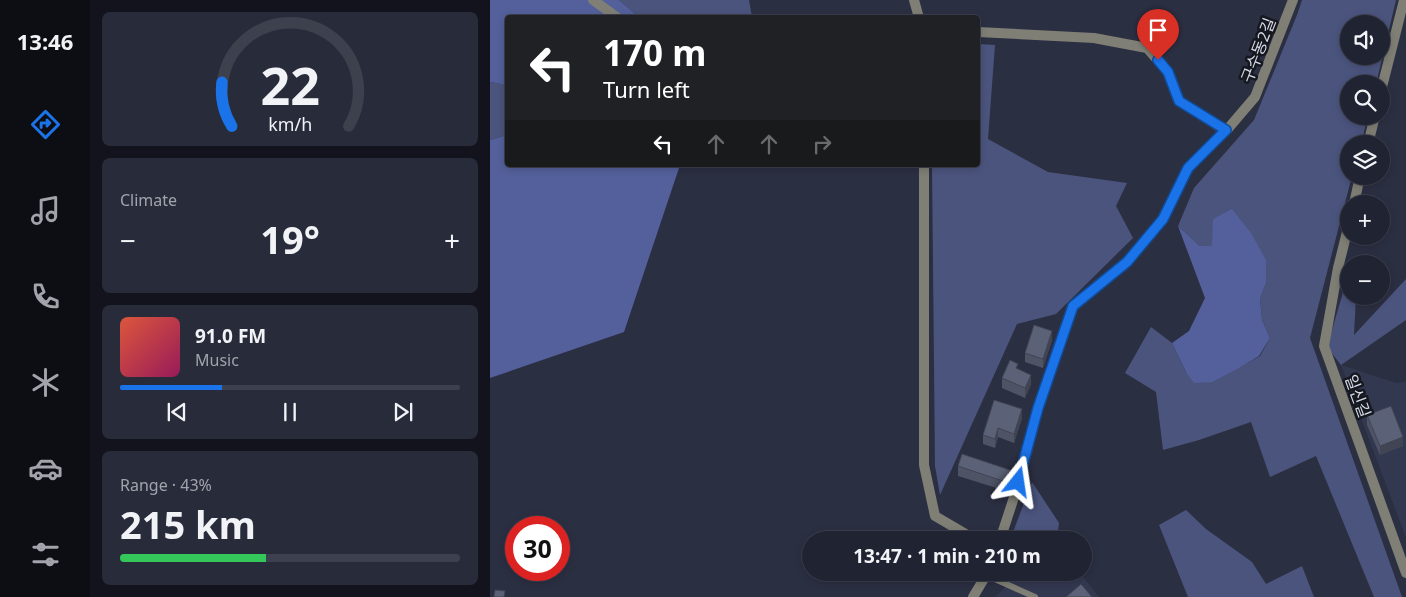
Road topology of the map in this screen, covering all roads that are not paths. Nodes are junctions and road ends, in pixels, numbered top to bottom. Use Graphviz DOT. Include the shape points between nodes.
graph roads {
  1 [pos="593,0"];
  2 [pos="914,0"];
  3 [pos="1293,0"];
  4 [pos="1404,0"];
  5 [pos="614,15"];
  6 [pos="918,15"];
  7 [pos="980,32"];
  8 [pos="1385,75"];
  9 [pos="1226,130"];
  10 [pos="924,167"];
  11 [pos="1344,245"];
  12 [pos="961,531"];
  13 [pos="1003,531"];
  14 [pos="1406,573"];
  15 [pos="983,581"];
  16 [pos="1002,581"];
  17 [pos="973,597"];
  18 [pos="1035,597"];
  1 -- 5 [label="street"];
  2 -- 6 [label="street"];
  3 -- 9 [label="street, 구수동2길" via="1255,97"];
  4 -- 8 [label="street"];
  7 -- 9 [label="street" via="1094,38 1147,48 1168,72 1179,101"];
  9 -- 13 [label="street, 구수동2길" via="1188,168 1163,219 1127,262 1073,306 1038,408"];
  10 -- 12 [label="street" via="924,465 935,516"];
  11 -- 14 [label="street, 일신길" via="1324,346"];
  15 -- 17 [label="street"];
  16 -- 18 [label="lane"];
}
